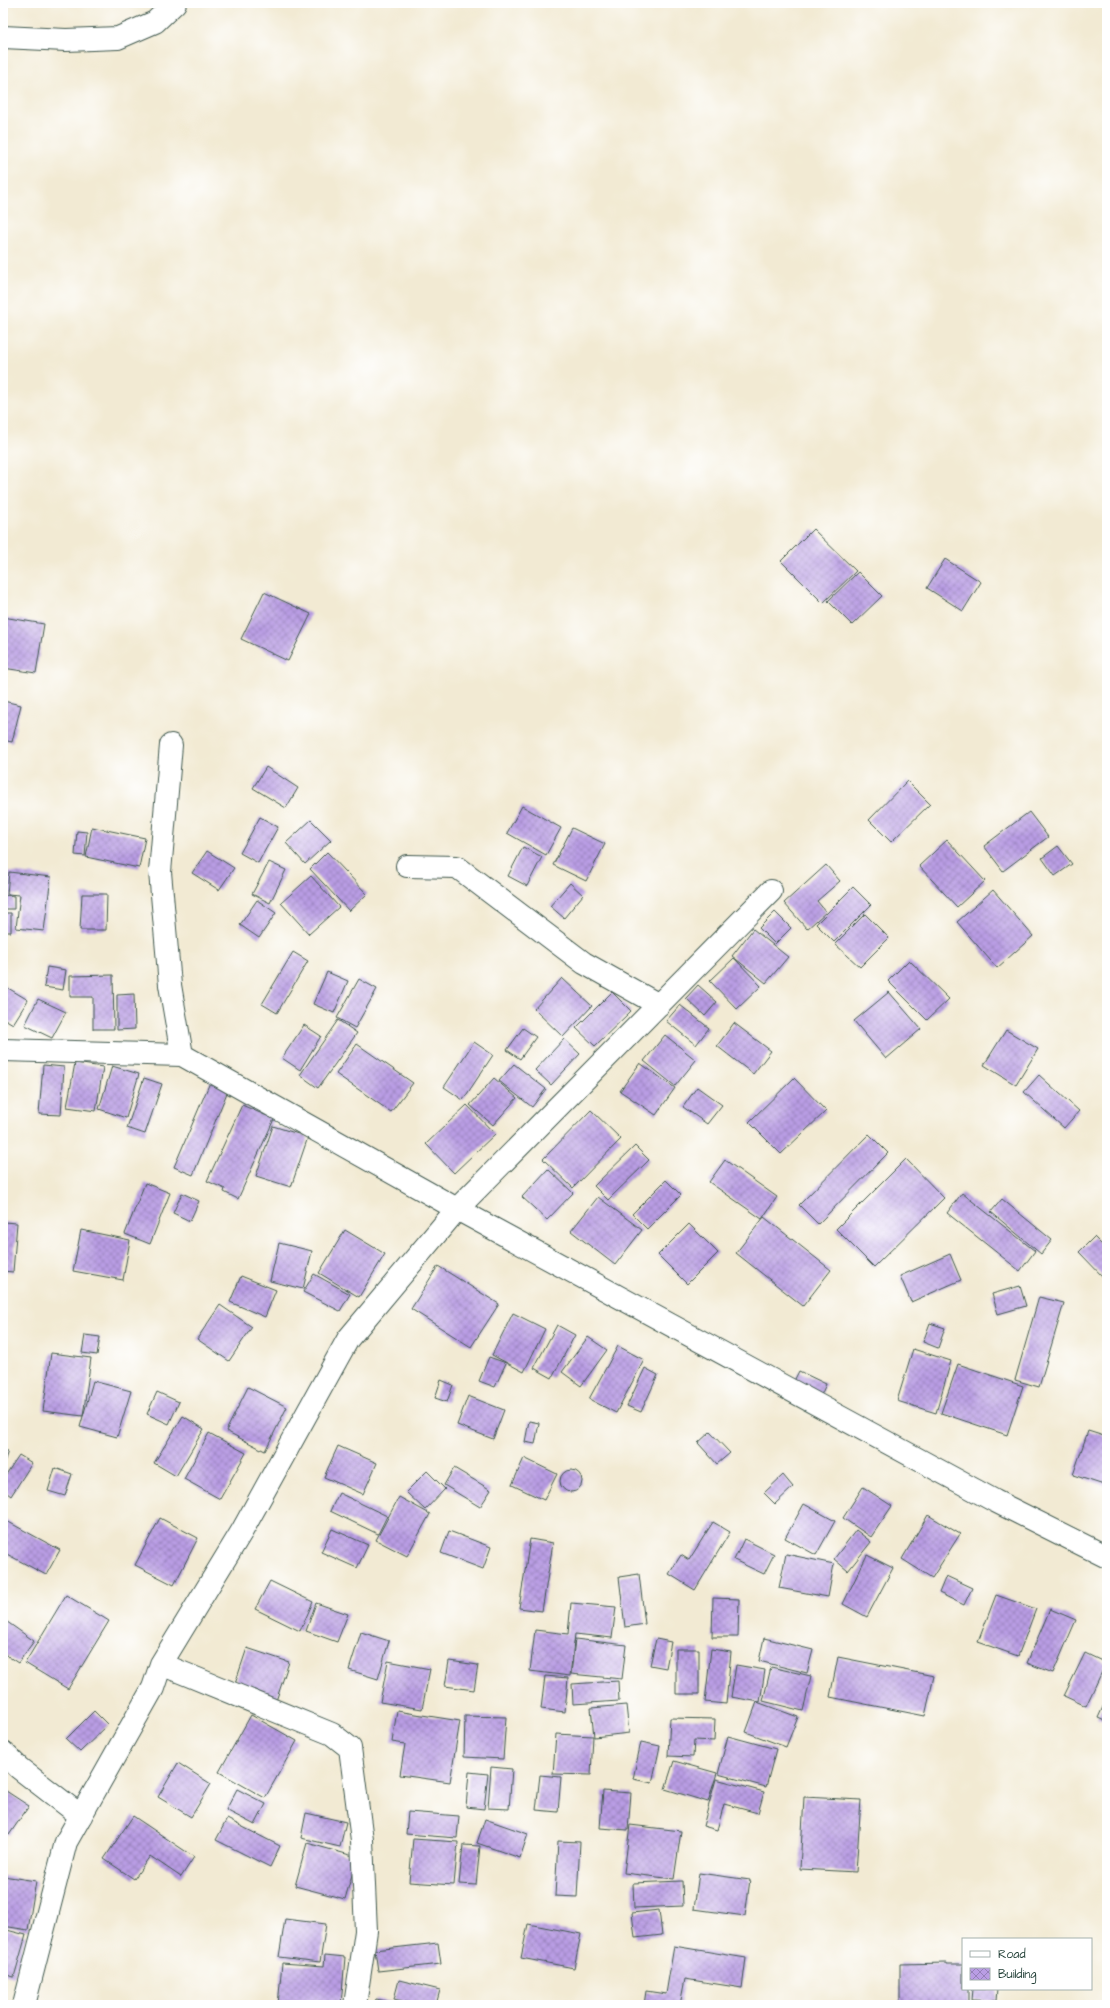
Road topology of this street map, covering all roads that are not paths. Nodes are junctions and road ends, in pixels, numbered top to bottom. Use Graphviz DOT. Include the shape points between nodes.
graph roads {
  1 [pos="175,3"];
  2 [pos="3,37"];
  3 [pos="171,745"];
  4 [pos="407,866"];
  5 [pos="771,891"];
  6 [pos="659,1005"];
  7 [pos="3,1050"];
  8 [pos="182,1055"];
  9 [pos="457,1209"];
  10 [pos="1107,1557"];
  11 [pos="161,1664"];
  12 [pos="3,1752"];
  13 [pos="81,1816"];
  14 [pos="24,2005"];
  15 [pos="355,2005"];
  1 -- 2 [label="street" via="155,22 118,38 66,40"];
  3 -- 8 [label="street" via="160,872 170,985"];
  4 -- 6 [label="street" via="457,867 584,963"];
  5 -- 6 [label="street"];
  6 -- 9 [label="street"];
  7 -- 8 [label="street"];
  8 -- 9 [label="street"];
  9 -- 10 [label="street" via="995,1501"];
  9 -- 11 [label="street" via="348,1339 242,1531"];
  11 -- 13 [label="street" via="153,1688"];
  11 -- 15 [label="street" via="332,1734 350,1748 362,1840 366,1931"];
  12 -- 13 [label="street" via="19,1768"];
  13 -- 14 [label="street" via="66,1842"];
}
